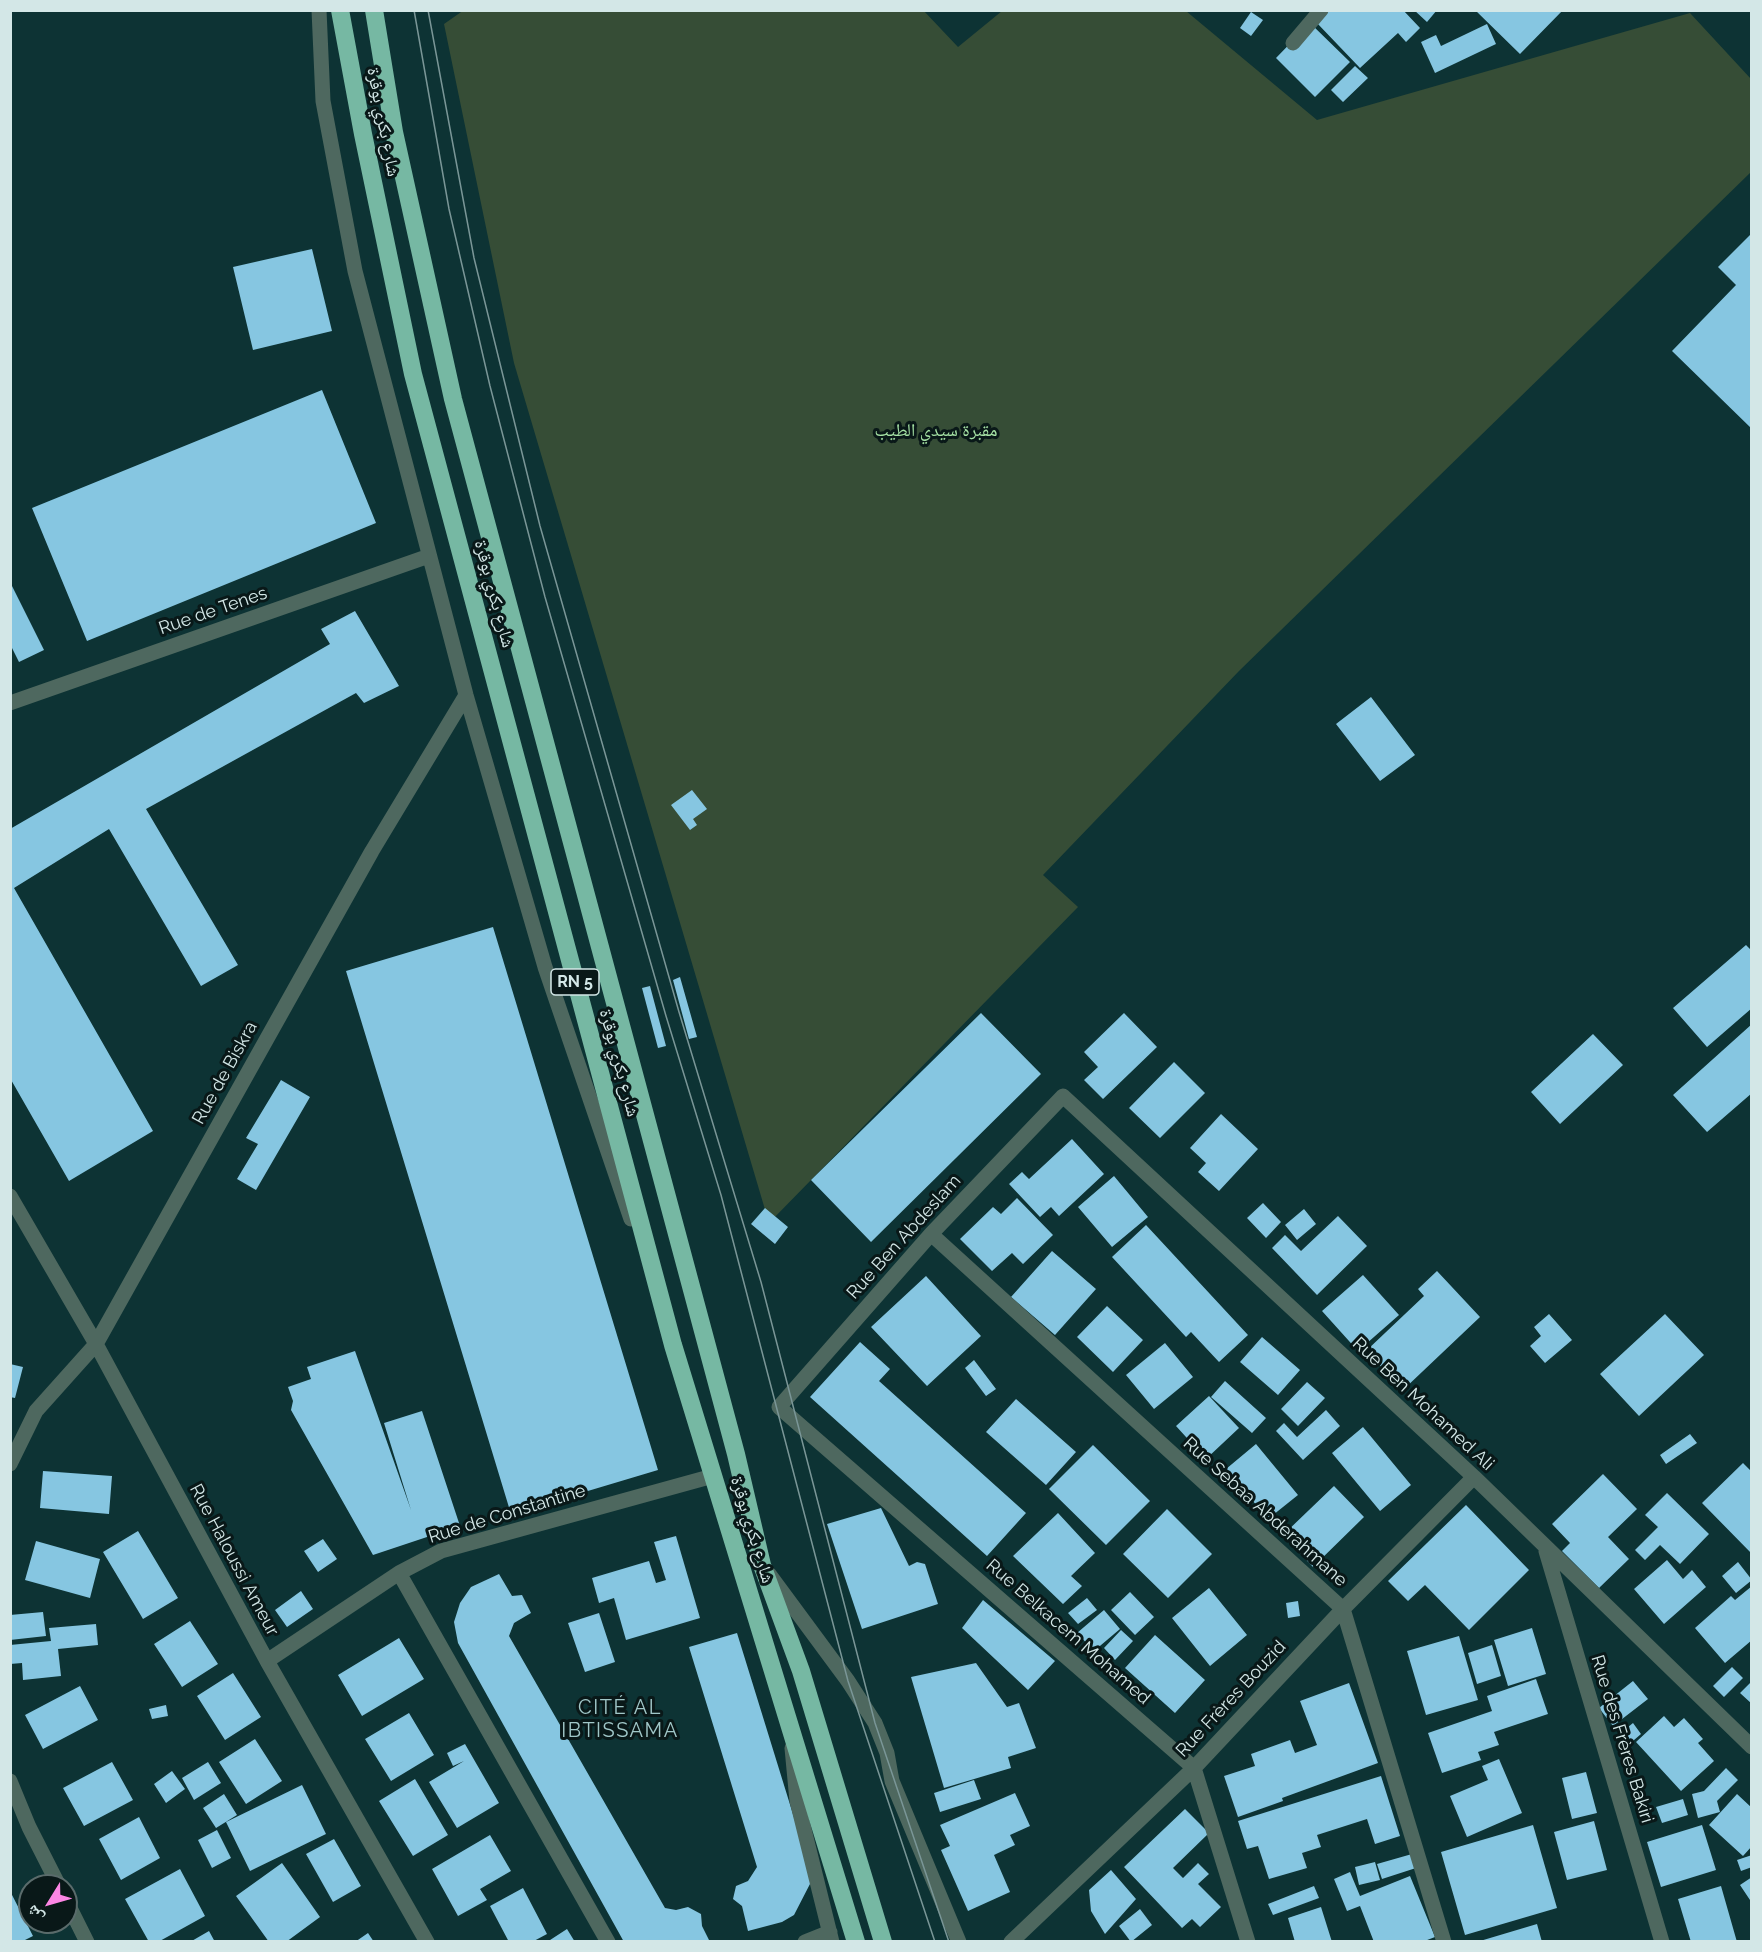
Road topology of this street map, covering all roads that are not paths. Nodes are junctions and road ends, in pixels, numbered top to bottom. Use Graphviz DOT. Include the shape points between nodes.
graph roads {
  1 [pos="319,10"];
  2 [pos="340,10"];
  3 [pos="374,10"];
  4 [pos="1321,10"];
  5 [pos="1293,43"];
  6 [pos="429,556"];
  7 [pos="466,694"];
  8 [pos="10,703"];
  9 [pos="1063,1096"];
  10 [pos="10,1196"];
  11 [pos="931,1234"];
  12 [pos="96,1344"];
  13 [pos="673,1345"];
  14 [pos="779,1407"];
  15 [pos="10,1464"];
  16 [pos="713,1476"];
  17 [pos="1474,1478"];
  18 [pos="1545,1548"];
  19 [pos="762,1565"];
  20 [pos="399,1573"];
  21 [pos="1343,1609"];
  22 [pos="267,1661"];
  23 [pos="792,1730"];
  24 [pos="1752,1747"];
  25 [pos="1194,1768"];
  26 [pos="10,1781"];
  27 [pos="53,1874"];
  28 [pos="78,1923"];
  29 [pos="831,1937"];
  30 [pos="87,1941"];
  31 [pos="427,1941"];
  32 [pos="608,1941"];
  33 [pos="805,1941"];
  34 [pos="856,1941"];
  35 [pos="883,1941"];
  36 [pos="959,1941"];
  37 [pos="1011,1941"];
  38 [pos="1248,1941"];
  39 [pos="1444,1941"];
  40 [pos="1662,1941"];
  1 -- 6 [label="street" via="323,101 355,271"];
  2 -- 13 [label="highway, شارع بكري بوقرة / RN 5" via="413,374"];
  3 -- 19 [label="highway, شارع بكري بوقرة / RN 5" via="394,132 453,399"];
  4 -- 5 [label="street"];
  6 -- 7 [label="street"];
  6 -- 8 [label="street, Rue de Tenes"];
  7 -- 12 [label="street, Rue de Biskra" via="372,851"];
  7 -- 13 [label="street" via="545,967"];
  9 -- 11 [label="street, Rue Ben Abdeslam"];
  9 -- 17 [label="street, Rue Ben Mohamed Ali"];
  10 -- 12 [label="street, Rue Haloussi Ameur"];
  11 -- 14 [label="street, Rue Ben Abdeslam"];
  11 -- 21 [label="street, Rue Sebaa Abderahmane"];
  12 -- 15 [label="street, Rue de Biskra" via="36,1411"];
  12 -- 22 [label="street, Rue Haloussi Ameur"];
  13 -- 16 [label="highway, شارع بكري بوقرة / RN 5"];
  14 -- 25 [label="street, Rue Belkacem Mohamed"];
  16 -- 20 [label="street, Rue de Constantine" via="441,1551"];
  16 -- 23 [label="highway, شارع بكري بوقرة / RN 5"];
  17 -- 18 [label="street, Rue Ben Mohamed Ali"];
  17 -- 21 [label="street, Rue Frères Bouzid"];
  18 -- 24 [label="street, Rue Ben Mohamed Ali"];
  18 -- 40 [label="street, Rue des Frères Bakiri"];
  19 -- 35 [label="highway, شارع بكري بوقرة / RN 5" via="801,1671"];
  19 -- 36 [label="street" via="875,1723 887,1753 892,1781"];
  20 -- 22 [label="street, Rue de Constantine"];
  20 -- 32 [label="street"];
  21 -- 25 [label="street, Rue Frères Bouzid"];
  21 -- 39 [label="street, Rue Sebaa Abderahmane"];
  22 -- 31 [label="street, Rue Haloussi Ameur"];
  23 -- 29 [label="street" via="797,1801"];
  23 -- 34 [label="highway, شارع بكري بوقرة / RN 5"];
  25 -- 37 [label="street, Rue Frères Bouzid"];
  25 -- 38 [label="street"];
  26 -- 27 [label="street"];
  28 -- 30 [label="street"];
  29 -- 33 [label="street"];
}
